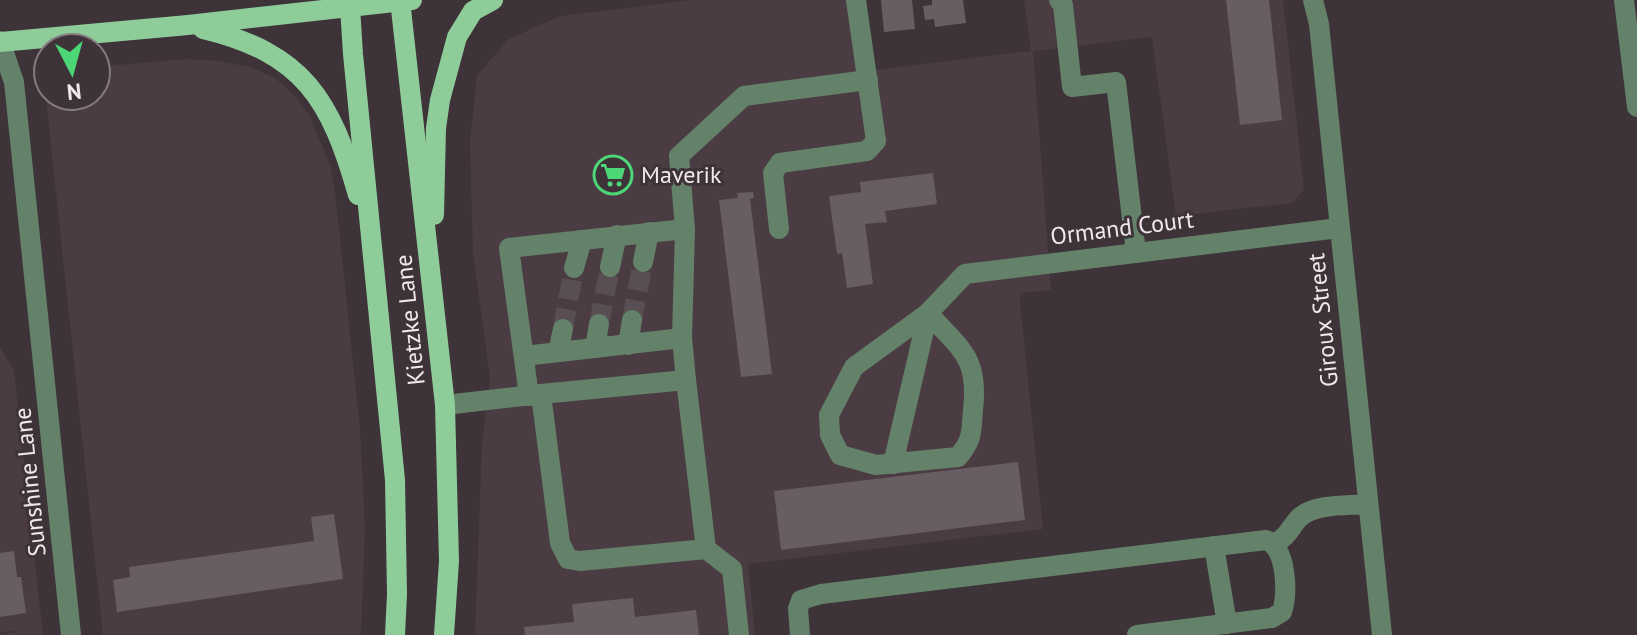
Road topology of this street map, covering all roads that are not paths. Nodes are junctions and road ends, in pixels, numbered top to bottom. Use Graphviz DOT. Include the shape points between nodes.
graph roads {
  1 [pos="405,0"];
  2 [pos="493,0"];
  3 [pos="856,0"];
  4 [pos="1313,0"];
  5 [pos="1624,0"];
  6 [pos="1061,2"];
  7 [pos="351,4"];
  8 [pos="188,25"];
  9 [pos="0,42"];
  10 [pos="868,80"];
  11 [pos="1637,107"];
  12 [pos="1339,228"];
  13 [pos="685,229"];
  14 [pos="779,229"];
  15 [pos="649,232"];
  16 [pos="617,235"];
  17 [pos="582,240"];
  18 [pos="373,249"];
  19 [pos="1136,253"];
  20 [pos="643,262"];
  21 [pos="610,267"];
  22 [pos="574,268"];
  23 [pos="431,279"];
  24 [pos="928,313"];
  25 [pos="632,320"];
  26 [pos="599,324"];
  27 [pos="563,329"];
  28 [pos="682,338"];
  29 [pos="628,345"];
  30 [pos="595,348"];
  31 [pos="558,352"];
  32 [pos="524,356"];
  33 [pos="686,380"];
  34 [pos="535,395"];
  35 [pos="445,405"];
  36 [pos="893,464"];
  37 [pos="1368,504"];
  38 [pos="1274,543"];
  39 [pos="1214,546"];
  40 [pos="706,549"];
  41 [pos="1227,624"];
  42 [pos="71,635"];
  43 [pos="395,635"];
  44 [pos="444,635"];
  45 [pos="739,635"];
  46 [pos="800,635"];
  47 [pos="1137,635"];
  48 [pos="1382,635"];
  1 -- 7 [label="main road"];
  1 -- 23 [label="main road, Kietzke Lane"];
  2 -- 23 [label="main road" via="473,11 457,37 440,100"];
  3 -- 10 [label="street"];
  4 -- 12 [label="street, Giroux Street"];
  5 -- 11 [label="street"];
  6 -- 19 [label="street" via="1072,87 1116,82"];
  7 -- 8 [label="main road"];
  7 -- 18 [label="main road, Kietzke Lane"];
  8 -- 9 [label="main road"];
  8 -- 18 [label="main road" via="253,44 308,82 341,143"];
  9 -- 42 [label="street, Sunshine Lane" via="14,82"];
  10 -- 13 [label="street" via="744,96 679,156"];
  10 -- 14 [label="street" via="876,141 867,151 780,163 773,173"];
  12 -- 19 [label="street, Ormand Court"];
  12 -- 37 [label="street, Giroux Street"];
  13 -- 15 [label="street"];
  13 -- 28 [label="street"];
  15 -- 16 [label="street"];
  15 -- 20 [label="street"];
  16 -- 17 [label="street"];
  16 -- 21 [label="street"];
  17 -- 22 [label="street"];
  17 -- 32 [label="street" via="509,248"];
  18 -- 43 [label="main road, Kietzke Lane" via="395,480"];
  19 -- 24 [label="street, Ormand Court" via="965,274"];
  23 -- 35 [label="main road, Kietzke Lane"];
  24 -- 36 [label="street"];
  24 -- 36 [label="street" via="968,358 976,382 970,443 958,457"];
  24 -- 36 [label="street, Ormand Court" via="854,367 829,415 830,435 840,455"];
  25 -- 29 [label="street"];
  26 -- 30 [label="street"];
  27 -- 31 [label="street"];
  28 -- 29 [label="street"];
  28 -- 33 [label="street"];
  29 -- 30 [label="street"];
  30 -- 31 [label="street"];
  31 -- 32 [label="street"];
  32 -- 34 [label="street"];
  33 -- 34 [label="street"];
  33 -- 40 [label="street"];
  34 -- 35 [label="street"];
  34 -- 40 [label="street" via="560,543 568,559"];
  35 -- 44 [label="main road, Kietzke Lane" via="449,561"];
  37 -- 38 [label="street" via="1316,509"];
  37 -- 48 [label="street, Giroux Street"];
  38 -- 39 [label="street"];
  38 -- 41 [label="street" via="1286,600 1282,612"];
  39 -- 41 [label="street"];
  39 -- 46 [label="street" via="821,594 801,600"];
  40 -- 45 [label="street" via="732,569"];
  41 -- 47 [label="street"];
}
